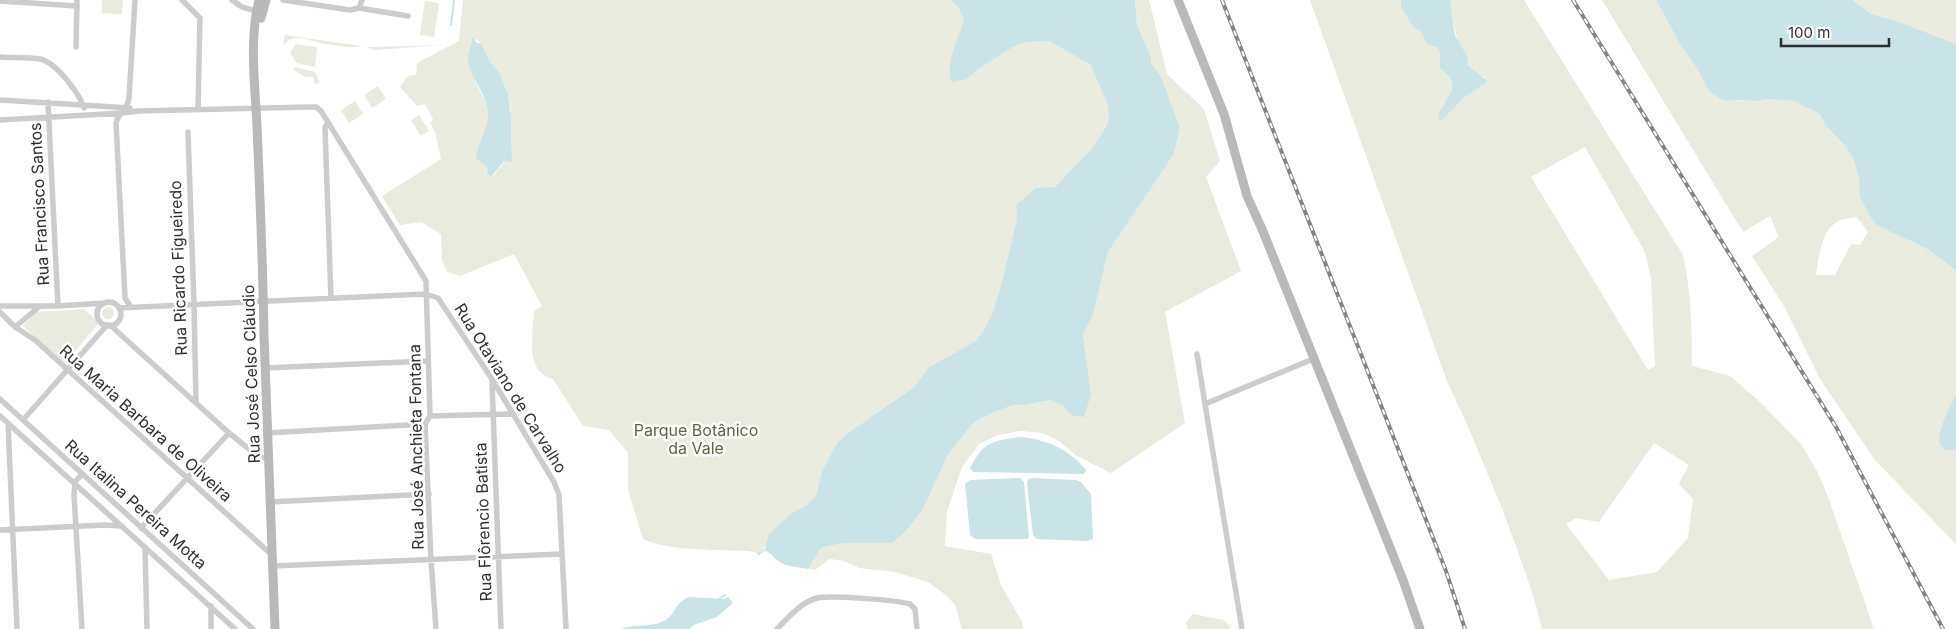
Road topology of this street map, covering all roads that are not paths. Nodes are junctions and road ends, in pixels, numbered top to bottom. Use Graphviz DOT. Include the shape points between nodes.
graph roads {
  1 [pos="135,0"];
  2 [pos="182,0"];
  3 [pos="232,0"];
  4 [pos="259,0"];
  5 [pos="266,0"];
  6 [pos="283,0"];
  7 [pos="362,0"];
  8 [pos="1178,0"];
  9 [pos="0,1"];
  10 [pos="77,3"];
  11 [pos="359,8"];
  12 [pos="256,11"];
  13 [pos="408,16"];
  14 [pos="76,47"];
  15 [pos="0,57"];
  16 [pos="0,100"];
  17 [pos="48,102"];
  18 [pos="83,106"];
  19 [pos="128,107"];
  20 [pos="257,107"];
  21 [pos="198,109"];
  22 [pos="138,111"];
  23 [pos="123,113"];
  24 [pos="85,114"];
  25 [pos="48,117"];
  26 [pos="0,120"];
  27 [pos="328,122"];
  28 [pos="188,132"];
  29 [pos="426,294"];
  30 [pos="125,298"];
  31 [pos="331,298"];
  32 [pos="263,302"];
  33 [pos="104,303"];
  34 [pos="194,305"];
  35 [pos="0,306"];
  36 [pos="40,306"];
  37 [pos="58,306"];
  38 [pos="118,307"];
  39 [pos="131,307"];
  40 [pos="0,312"];
  41 [pos="109,325"];
  42 [pos="15,326"];
  43 [pos="1197,354"];
  44 [pos="1313,359"];
  45 [pos="428,361"];
  46 [pos="265,368"];
  47 [pos="68,372"];
  48 [pos="492,379"];
  49 [pos="0,399"];
  50 [pos="196,403"];
  51 [pos="1206,404"];
  52 [pos="492,414"];
  53 [pos="513,414"];
  54 [pos="0,416"];
  55 [pos="430,416"];
  56 [pos="23,420"];
  57 [pos="8,423"];
  58 [pos="426,424"];
  59 [pos="229,432"];
  60 [pos="268,433"];
  61 [pos="268,459"];
  62 [pos="81,475"];
  63 [pos="186,477"];
  64 [pos="75,482"];
  65 [pos="429,494"];
  66 [pos="270,502"];
  67 [pos="76,526"];
  68 [pos="122,526"];
  69 [pos="140,528"];
  70 [pos="0,530"];
  71 [pos="12,530"];
  72 [pos="144,547"];
  73 [pos="562,554"];
  74 [pos="272,555"];
  75 [pos="498,557"];
  76 [pos="431,560"];
  77 [pos="272,566"];
  78 [pos="211,606"];
  79 [pos="18,629"];
  80 [pos="82,629"];
  81 [pos="147,629"];
  82 [pos="211,629"];
  83 [pos="235,629"];
  84 [pos="253,629"];
  85 [pos="275,629"];
  86 [pos="436,629"];
  87 [pos="500,629"];
  88 [pos="566,629"];
  89 [pos="777,629"];
  90 [pos="917,629"];
  91 [pos="1242,629"];
  92 [pos="1420,629"];
  1 -- 19 [label="street"];
  2 -- 21 [label="street" via="200,20"];
  3 -- 12 [label="street"];
  4 -- 12 [label="street"];
  5 -- 20 [label="street" via="261,17"];
  6 -- 11 [label="street" via="350,10"];
  7 -- 11 [label="street"];
  8 -- 44 [label="street" via="1224,114 1247,196"];
  9 -- 10 [label="street"];
  10 -- 14 [label="street"];
  11 -- 13 [label="street"];
  12 -- 20 [label="street"];
  15 -- 18 [label="street" via="40,59 52,64"];
  16 -- 17 [label="street"];
  17 -- 18 [label="street"];
  17 -- 25 [label="street, Rua Francisco Santos"];
  18 -- 19 [label="street"];
  18 -- 24 [label="street"];
  19 -- 22 [label="street"];
  19 -- 23 [label="street"];
  20 -- 21 [label="street"];
  20 -- 27 [label="street" via="316,107"];
  20 -- 32 [label="street, Rua José Celso Cláudio"];
  21 -- 22 [label="street"];
  22 -- 23 [label="street"];
  23 -- 24 [label="street"];
  23 -- 30 [label="street" via="116,124"];
  24 -- 25 [label="street"];
  25 -- 26 [label="street"];
  25 -- 37 [label="street, Rua Francisco Santos"];
  27 -- 29 [label="street" via="426,281"];
  27 -- 31 [label="street" via="325,128"];
  28 -- 34 [label="street, Rua Ricardo Figueiredo"];
  29 -- 31 [label="street"];
  29 -- 45 [label="street, Rua José Anchieta Fontana"];
  29 -- 48 [label="street, Rua Otaviano de Carvalho" via="438,298"];
  30 -- 38 [label="street"];
  30 -- 39 [label="street"];
  31 -- 32 [label="street"];
  32 -- 34 [label="street"];
  32 -- 46 [label="street, Rua José Celso Cláudio"];
  33 -- 37 [label="street"];
  33 -- 38 [label="street" via="112,302"];
  33 -- 41 [label="street" via="98,308 97,316 100,322"];
  34 -- 39 [label="street"];
  34 -- 50 [label="street, Rua Ricardo Figueiredo"];
  35 -- 36 [label="street"];
  36 -- 37 [label="street"];
  36 -- 42 [label="street"];
  38 -- 39 [label="street"];
  38 -- 41 [label="street" via="118,320"];
  40 -- 42 [label="street, Rua Maria Barbara de Oliveira"];
  41 -- 47 [label="street"];
  41 -- 50 [label="street"];
  42 -- 47 [label="street, Rua Maria Barbara de Oliveira"];
  43 -- 51 [label="street"];
  44 -- 51 [label="street"];
  44 -- 92 [label="street"];
  45 -- 46 [label="street"];
  45 -- 55 [label="street, Rua José Anchieta Fontana"];
  46 -- 60 [label="street, Rua José Celso Cláudio"];
  47 -- 56 [label="street"];
  47 -- 63 [label="street, Rua Maria Barbara de Oliveira"];
  48 -- 52 [label="street, Rua Flôrencio Batista"];
  48 -- 53 [label="street, Rua Otaviano de Carvalho"];
  49 -- 56 [label="street, Rua Italina Pereira Motta"];
  50 -- 59 [label="street"];
  51 -- 91 [label="street"];
  52 -- 53 [label="street"];
  52 -- 55 [label="street"];
  52 -- 75 [label="street, Rua Flôrencio Batista"];
  53 -- 73 [label="street, Rua Otaviano de Carvalho" via="560,495"];
  54 -- 57 [label="street, Rua Italina Pereira Motta"];
  55 -- 58 [label="street, Rua José Anchieta Fontana"];
  56 -- 62 [label="street, Rua Italina Pereira Motta"];
  57 -- 64 [label="street, Rua Italina Pereira Motta"];
  57 -- 71 [label="street"];
  58 -- 60 [label="street"];
  58 -- 65 [label="street, Rua José Anchieta Fontana"];
  59 -- 61 [label="street" via="258,456"];
  59 -- 63 [label="street"];
  60 -- 61 [label="street, Rua José Celso Cláudio"];
  61 -- 66 [label="street, Rua José Celso Cláudio"];
  62 -- 64 [label="street"];
  62 -- 69 [label="street, Rua Italina Pereira Motta"];
  63 -- 69 [label="street"];
  63 -- 74 [label="street, Rua Maria Barbara de Oliveira"];
  64 -- 67 [label="street"];
  64 -- 68 [label="street, Rua Italina Pereira Motta"];
  65 -- 66 [label="street"];
  65 -- 76 [label="street, Rua José Anchieta Fontana"];
  66 -- 74 [label="street, Rua José Celso Cláudio"];
  67 -- 68 [label="street"];
  67 -- 71 [label="street"];
  67 -- 80 [label="street"];
  68 -- 72 [label="street, Rua Italina Pereira Motta"];
  69 -- 84 [label="street, Rua Italina Pereira Motta"];
  70 -- 71 [label="street"];
  71 -- 79 [label="street"];
  72 -- 78 [label="street, Rua Italina Pereira Motta"];
  72 -- 81 [label="street"];
  73 -- 75 [label="street"];
  73 -- 88 [label="street"];
  74 -- 77 [label="street, Rua José Celso Cláudio"];
  75 -- 76 [label="street"];
  75 -- 87 [label="street, Rua Flôrencio Batista"];
  76 -- 77 [label="street"];
  76 -- 86 [label="street, Rua José Anchieta Fontana"];
  77 -- 85 [label="street, Rua José Celso Cláudio"];
  78 -- 82 [label="street"];
  78 -- 83 [label="street, Rua Italina Pereira Motta"];
  89 -- 90 [label="street" via="799,608 817,598 910,604 915,609"];
}
